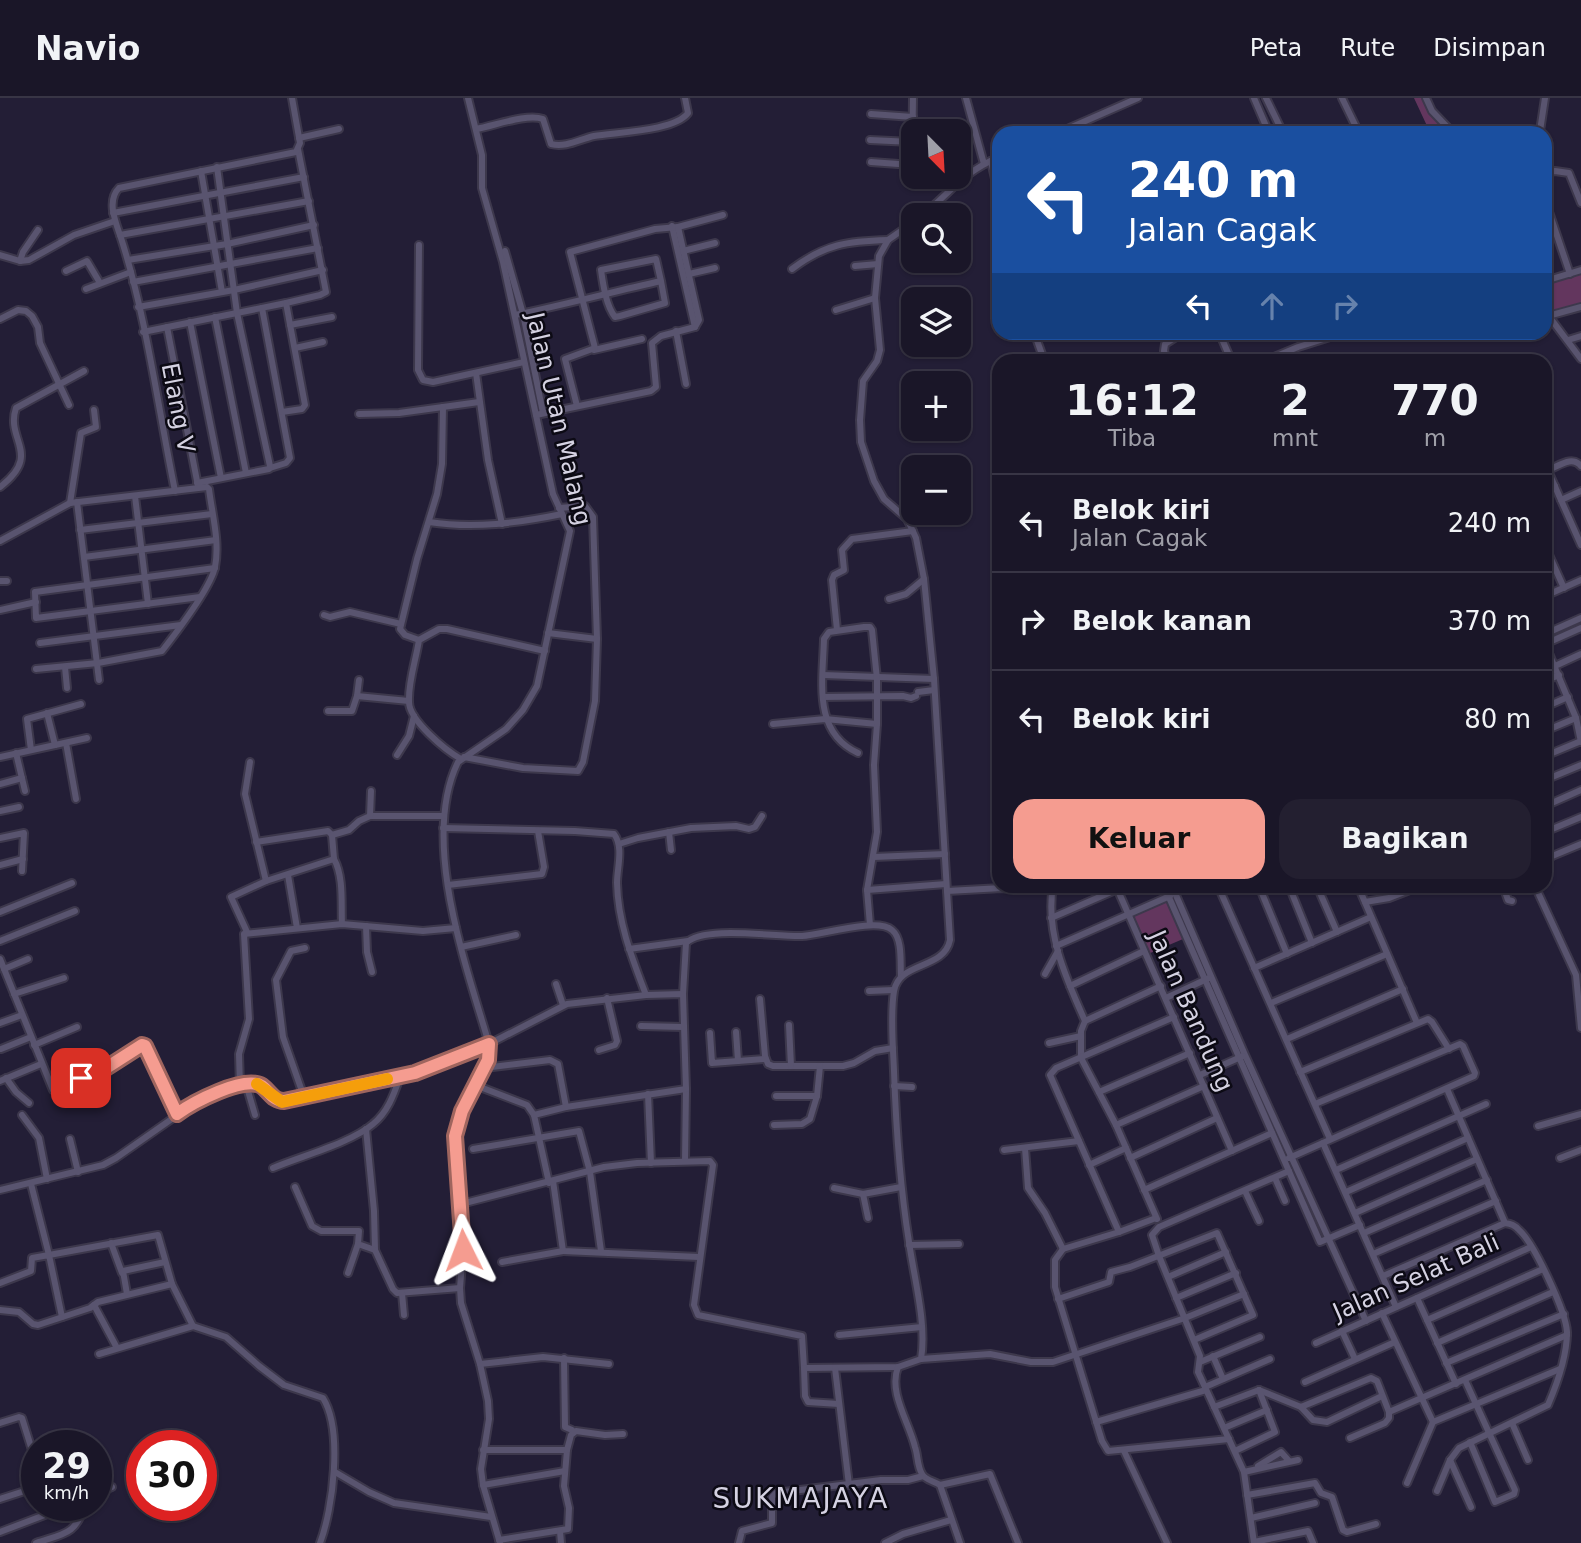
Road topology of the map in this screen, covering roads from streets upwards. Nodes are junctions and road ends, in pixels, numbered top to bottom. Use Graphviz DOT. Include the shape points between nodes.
graph roads {
  1 [pos="292,98"];
  2 [pos="468,98"];
  3 [pos="685,98"];
  4 [pos="914,98"];
  5 [pos="966,98"];
  6 [pos="1138,98"];
  7 [pos="1254,98"];
  8 [pos="1266,98"];
  9 [pos="1342,98"];
  10 [pos="1426,98"];
  11 [pos="1545,98"];
  12 [pos="871,114"];
  13 [pos="913,117"];
  14 [pos="1080,126"];
  15 [pos="1266,126"];
  16 [pos="1280,126"];
  17 [pos="1356,126"];
  18 [pos="1447,126"];
  19 [pos="1541,126"];
  20 [pos="339,129"];
  21 [pos="476,130"];
  22 [pos="299,138"];
  23 [pos="870,140"];
  24 [pos="901,141"];
  25 [pos="299,149"];
  26 [pos="992,160"];
  27 [pos="872,162"];
  28 [pos="987,162"];
  29 [pos="901,164"];
  30 [pos="217,167"];
  31 [pos="201,171"];
  32 [pos="971,171"];
  33 [pos="1552,171"];
  34 [pos="304,177"];
  35 [pos="992,177"];
  36 [pos="948,189"];
  37 [pos="221,194"];
  38 [pos="206,197"];
  39 [pos="309,201"];
  40 [pos="934,203"];
  41 [pos="1581,203"];
  42 [pos="723,215"];
  43 [pos="114,217"];
  44 [pos="224,217"];
  45 [pos="210,219"];
  46 [pos="1552,221"];
  47 [pos="314,225"];
  48 [pos="675,226"];
  49 [pos="38,230"];
  50 [pos="901,231"];
  51 [pos="120,235"];
  52 [pos="888,240"];
  53 [pos="715,243"];
  54 [pos="227,244"];
  55 [pos="419,245"];
  56 [pos="215,246"];
  57 [pos="318,248"];
  58 [pos="505,251"];
  59 [pos="683,251"];
  60 [pos="0,256"];
  61 [pos="128,260"];
  62 [pos="20,261"];
  63 [pos="878,264"];
  64 [pos="230,265"];
  65 [pos="855,266"];
  66 [pos="219,267"];
  67 [pos="715,268"];
  68 [pos="792,269"];
  69 [pos="323,270"];
  70 [pos="1581,270"];
  71 [pos="66,271"];
  72 [pos="131,272"];
  73 [pos="688,274"];
  74 [pos="1570,274"];
  75 [pos="1552,279"];
  76 [pos="660,281"];
  77 [pos="133,282"];
  78 [pos="100,284"];
  79 [pos="86,289"];
  80 [pos="233,290"];
  81 [pos="222,292"];
  82 [pos="606,294"];
  83 [pos="875,298"];
  84 [pos="582,300"];
  85 [pos="286,303"];
  86 [pos="138,307"];
  87 [pos="1581,307"];
  88 [pos="262,308"];
  89 [pos="836,310"];
  90 [pos="1552,312"];
  91 [pos="237,313"];
  92 [pos="519,315"];
  93 [pos="215,317"];
  94 [pos="332,317"];
  95 [pos="0,319"];
  96 [pos="1552,319"];
  97 [pos="190,322"];
  98 [pos="290,325"];
  99 [pos="166,327"];
  100 [pos="695,327"];
  101 [pos="677,331"];
  102 [pos="143,332"];
  103 [pos="1581,336"];
  104 [pos="642,339"];
  105 [pos="1171,340"];
  106 [pos="1320,340"];
  107 [pos="1568,340"];
  108 [pos="323,342"];
  109 [pos="295,348"];
  110 [pos="594,350"];
  111 [pos="1165,354"];
  112 [pos="1281,354"];
  113 [pos="1581,359"];
  114 [pos="524,362"];
  115 [pos="84,370"];
  116 [pos="476,373"];
  117 [pos="686,384"];
  118 [pos="58,386"];
  119 [pos="479,402"];
  120 [pos="69,405"];
  121 [pos="577,406"];
  122 [pos="443,407"];
  123 [pos="94,410"];
  124 [pos="282,412"];
  125 [pos="359,414"];
  126 [pos="539,414"];
  127 [pos="1552,466"];
  128 [pos="1581,466"];
  129 [pos="270,468"];
  130 [pos="246,473"];
  131 [pos="221,478"];
  132 [pos="1552,479"];
  133 [pos="198,485"];
  134 [pos="1555,486"];
  135 [pos="0,487"];
  136 [pos="1552,488"];
  137 [pos="174,491"];
  138 [pos="1581,491"];
  139 [pos="135,496"];
  140 [pos="1561,500"];
  141 [pos="74,503"];
  142 [pos="561,511"];
  143 [pos="212,514"];
  144 [pos="429,522"];
  145 [pos="138,523"];
  146 [pos="502,524"];
  147 [pos="1578,529"];
  148 [pos="80,530"];
  149 [pos="913,531"];
  150 [pos="216,540"];
  151 [pos="0,541"];
  152 [pos="1581,545"];
  153 [pos="142,550"];
  154 [pos="84,557"];
  155 [pos="1552,566"];
  156 [pos="215,568"];
  157 [pos="145,576"];
  158 [pos="923,579"];
  159 [pos="1581,580"];
  160 [pos="87,584"];
  161 [pos="1564,588"];
  162 [pos="1552,593"];
  163 [pos="200,597"];
  164 [pos="889,599"];
  165 [pos="36,602"];
  166 [pos="148,604"];
  167 [pos="0,610"];
  168 [pos="90,611"];
  169 [pos="324,615"];
  170 [pos="1581,618"];
  171 [pos="401,624"];
  172 [pos="181,625"];
  173 [pos="1581,628"];
  174 [pos="837,630"];
  175 [pos="1552,631"];
  176 [pos="548,633"];
  177 [pos="95,637"];
  178 [pos="597,639"];
  179 [pos="419,640"];
  180 [pos="1552,641"];
  181 [pos="40,643"];
  182 [pos="545,651"];
  183 [pos="1581,654"];
  184 [pos="1552,659"];
  185 [pos="98,663"];
  186 [pos="1555,666"];
  187 [pos="65,667"];
  188 [pos="36,670"];
  189 [pos="823,675"];
  190 [pos="1559,675"];
  191 [pos="1552,678"];
  192 [pos="877,679"];
  193 [pos="934,679"];
  194 [pos="99,680"];
  195 [pos="359,680"];
  196 [pos="67,688"];
  197 [pos="934,690"];
  198 [pos="357,696"];
  199 [pos="823,697"];
  200 [pos="878,697"];
  201 [pos="1568,697"];
  202 [pos="408,701"];
  203 [pos="81,704"];
  204 [pos="1552,704"];
  205 [pos="328,711"];
  206 [pos="47,713"];
  207 [pos="414,716"];
  208 [pos="1576,718"];
  209 [pos="825,719"];
  210 [pos="773,724"];
  211 [pos="877,724"];
  212 [pos="1552,728"];
  213 [pos="87,738"];
  214 [pos="1581,742"];
  215 [pos="66,743"];
  216 [pos="55,745"];
  217 [pos="31,750"];
  218 [pos="16,753"];
  219 [pos="858,753"];
  220 [pos="1552,753"];
  221 [pos="397,755"];
  222 [pos="0,757"];
  223 [pos="462,758"];
  224 [pos="250,762"];
  225 [pos="1581,765"];
  226 [pos="1552,777"];
  227 [pos="22,778"];
  228 [pos="0,784"];
  229 [pos="1581,790"];
  230 [pos="24,791"];
  231 [pos="370,791"];
  232 [pos="76,799"];
  233 [pos="1552,803"];
  234 [pos="19,807"];
  235 [pos="0,811"];
  236 [pos="370,816"];
  237 [pos="443,816"];
  238 [pos="762,816"];
  239 [pos="1581,817"];
  240 [pos="443,828"];
  241 [pos="1552,829"];
  242 [pos="538,831"];
  243 [pos="669,832"];
  244 [pos="332,835"];
  245 [pos="0,838"];
  246 [pos="256,842"];
  247 [pos="619,844"];
  248 [pos="1581,844"];
  249 [pos="671,850"];
  250 [pos="944,854"];
  251 [pos="1552,856"];
  252 [pos="874,857"];
  253 [pos="23,859"];
  254 [pos="334,859"];
  255 [pos="0,865"];
  256 [pos="22,871"];
  257 [pos="288,875"];
  258 [pos="266,881"];
  259 [pos="72,883"];
  260 [pos="448,885"];
  261 [pos="947,887"];
  262 [pos="992,888"];
  263 [pos="867,890"];
  264 [pos="1054,893"];
  265 [pos="1106,893"];
  266 [pos="1119,893"];
  267 [pos="1221,893"];
  268 [pos="1262,893"];
  269 [pos="1292,893"];
  270 [pos="1320,893"];
  271 [pos="1361,893"];
  272 [pos="1404,893"];
  273 [pos="1506,893"];
  274 [pos="1538,893"];
  275 [pos="1172,895"];
  276 [pos="1399,895"];
  277 [pos="1512,901"];
  278 [pos="1365,902"];
  279 [pos="75,911"];
  280 [pos="0,912"];
  281 [pos="1128,914"];
  282 [pos="1371,917"];
  283 [pos="1051,918"];
  284 [pos="342,924"];
  285 [pos="870,925"];
  286 [pos="366,926"];
  287 [pos="297,928"];
  288 [pos="456,928"];
  289 [pos="247,932"];
  290 [pos="1337,932"];
  291 [pos="516,935"];
  292 [pos="688,940"];
  293 [pos="0,941"];
  294 [pos="1312,943"];
  295 [pos="461,947"];
  296 [pos="305,948"];
  297 [pos="1057,948"];
  298 [pos="629,949"];
  299 [pos="1144,951"];
  300 [pos="1287,954"];
  301 [pos="1387,954"];
  302 [pos="0,959"];
  303 [pos="28,959"];
  304 [pos="1254,968"];
  305 [pos="4,969"];
  306 [pos="372,972"];
  307 [pos="1045,974"];
  308 [pos="901,976"];
  309 [pos="64,978"];
  310 [pos="1208,978"];
  311 [pos="556,984"];
  312 [pos="1069,986"];
  313 [pos="1161,986"];
  314 [pos="1403,989"];
  315 [pos="894,990"];
  316 [pos="869,991"];
  317 [pos="14,994"];
  318 [pos="683,994"];
  319 [pos="646,995"];
  320 [pos="607,998"];
  321 [pos="1166,998"];
  322 [pos="760,999"];
  323 [pos="1271,1003"];
  324 [pos="563,1005"];
  325 [pos="22,1015"];
  326 [pos="1174,1017"];
  327 [pos="1085,1021"];
  328 [pos="0,1023"];
  329 [pos="1418,1023"];
  330 [pos="1581,1024"];
  331 [pos="789,1025"];
  332 [pos="641,1026"];
  333 [pos="77,1027"];
  334 [pos="683,1027"];
  335 [pos="736,1032"];
  336 [pos="710,1033"];
  337 [pos="1081,1036"];
  338 [pos="31,1037"];
  339 [pos="1287,1040"];
  340 [pos="1049,1043"];
  341 [pos="489,1044"];
  342 [pos="34,1045"];
  343 [pos="893,1048"];
  344 [pos="1,1049"];
  345 [pos="1449,1049"];
  346 [pos="599,1050"];
  347 [pos="1190,1053"];
  348 [pos="1242,1056"];
  349 [pos="1082,1058"];
  350 [pos="765,1059"];
  351 [pos="738,1061"];
  352 [pos="41,1064"];
  353 [pos="791,1066"];
  354 [pos="820,1066"];
  355 [pos="484,1068"];
  356 [pos="1300,1072"];
  357 [pos="1200,1075"];
  358 [pos="400,1077"];
  359 [pos="3,1079"];
  360 [pos="243,1085"];
  361 [pos="475,1085"];
  362 [pos="894,1086"];
  363 [pos="1203,1086"];
  364 [pos="912,1087"];
  365 [pos="1447,1088"];
  366 [pos="685,1089"];
  367 [pos="1099,1092"];
  368 [pos="648,1094"];
  369 [pos="776,1096"];
  370 [pos="304,1097"];
  371 [pos="817,1097"];
  372 [pos="29,1103"];
  373 [pos="1315,1104"];
  374 [pos="1486,1104"];
  375 [pos="565,1107"];
  376 [pos="177,1114"];
  377 [pos="1581,1114"];
  378 [pos="22,1115"];
  379 [pos="255,1115"];
  380 [pos="534,1115"];
  381 [pos="1459,1116"];
  382 [pos="1217,1118"];
  383 [pos="774,1125"];
  384 [pos="1116,1125"];
  385 [pos="1538,1126"];
  386 [pos="366,1129"];
  387 [pos="1272,1133"];
  388 [pos="540,1138"];
  389 [pos="1468,1138"];
  390 [pos="70,1139"];
  391 [pos="1079,1141"];
  392 [pos="1326,1141"];
  393 [pos="1025,1148"];
  394 [pos="1126,1148"];
  395 [pos="473,1149"];
  396 [pos="1004,1150"];
  397 [pos="1581,1150"];
  398 [pos="1232,1151"];
  399 [pos="1292,1156"];
  400 [pos="1130,1158"];
  401 [pos="1560,1158"];
  402 [pos="1478,1159"];
  403 [pos="1284,1160"];
  404 [pos="685,1161"];
  405 [pos="651,1163"];
  406 [pos="1090,1164"];
  407 [pos="273,1168"];
  408 [pos="1336,1170"];
  409 [pos="590,1171"];
  410 [pos="1289,1171"];
  411 [pos="78,1172"];
  412 [pos="1275,1178"];
  413 [pos="47,1179"];
  414 [pos="1487,1180"];
  415 [pos="551,1182"];
  416 [pos="30,1184"];
  417 [pos="295,1187"];
  418 [pos="901,1187"];
  419 [pos="834,1188"];
  420 [pos="0,1190"];
  421 [pos="1144,1190"];
  422 [pos="1245,1191"];
  423 [pos="1346,1192"];
  424 [pos="863,1194"];
  425 [pos="1285,1201"];
  426 [pos="1496,1201"];
  427 [pos="461,1204"];
  428 [pos="1355,1213"];
  429 [pos="868,1218"];
  430 [pos="1156,1218"];
  431 [pos="1259,1221"];
  432 [pos="1505,1223"];
  433 [pos="1360,1226"];
  434 [pos="1159,1227"];
  435 [pos="1119,1232"];
  436 [pos="1364,1233"];
  437 [pos="1328,1239"];
  438 [pos="111,1243"];
  439 [pos="358,1244"];
  440 [pos="959,1244"];
  441 [pos="909,1245"];
  442 [pos="1531,1247"];
  443 [pos="1063,1249"];
  444 [pos="375,1250"];
  445 [pos="563,1251"];
  446 [pos="601,1251"];
  447 [pos="1226,1252"];
  448 [pos="1373,1254"];
  449 [pos="49,1255"];
  450 [pos="1159,1256"];
  451 [pos="699,1257"];
  452 [pos="165,1262"];
  453 [pos="502,1262"];
  454 [pos="1543,1269"];
  455 [pos="122,1273"];
  456 [pos="348,1273"];
  457 [pos="1236,1273"];
  458 [pos="1383,1276"];
  459 [pos="1168,1277"];
  460 [pos="0,1283"];
  461 [pos="172,1284"];
  462 [pos="460,1288"];
  463 [pos="1553,1292"];
  464 [pos="402,1293"];
  465 [pos="127,1294"];
  466 [pos="1244,1294"];
  467 [pos="1176,1298"];
  468 [pos="1417,1298"];
  469 [pos="1058,1299"];
  470 [pos="94,1305"];
  471 [pos="1396,1307"];
  472 [pos="0,1310"];
  473 [pos="1382,1313"];
  474 [pos="1564,1314"];
  475 [pos="404,1315"];
  476 [pos="62,1317"];
  477 [pos="1185,1318"];
  478 [pos="1427,1320"];
  479 [pos="1366,1321"];
  480 [pos="193,1326"];
  481 [pos="922,1327"];
  482 [pos="1342,1331"];
  483 [pos="839,1335"];
  484 [pos="1567,1335"];
  485 [pos="1260,1337"];
  486 [pos="1194,1340"];
  487 [pos="1395,1342"];
  488 [pos="1316,1343"];
  489 [pos="1437,1343"];
  490 [pos="117,1348"];
  491 [pos="99,1353"];
  492 [pos="1077,1355"];
  493 [pos="1213,1356"];
  494 [pos="564,1358"];
  495 [pos="1270,1359"];
  496 [pos="1355,1359"];
  497 [pos="921,1360"];
  498 [pos="1200,1362"];
  499 [pos="1446,1363"];
  500 [pos="480,1364"];
  501 [pos="609,1364"];
  502 [pos="898,1367"];
  503 [pos="804,1368"];
  504 [pos="835,1368"];
  505 [pos="1560,1369"];
  506 [pos="1223,1379"];
  507 [pos="1465,1380"];
  508 [pos="1305,1382"];
  509 [pos="1455,1384"];
  510 [pos="1205,1388"];
  511 [pos="1259,1390"];
  512 [pos="1382,1396"];
  513 [pos="1421,1398"];
  514 [pos="839,1404"];
  515 [pos="1476,1404"];
  516 [pos="1214,1407"];
  517 [pos="1301,1407"];
  518 [pos="1268,1410"];
  519 [pos="1388,1412"];
  520 [pos="1096,1422"];
  521 [pos="1433,1422"];
  522 [pos="0,1423"];
  523 [pos="1512,1423"];
  524 [pos="1224,1428"];
  525 [pos="26,1430"];
  526 [pos="573,1433"];
  527 [pos="1490,1433"];
  528 [pos="624,1434"];
  529 [pos="1350,1438"];
  530 [pos="1229,1439"];
  531 [pos="1470,1442"];
  532 [pos="483,1450"];
  533 [pos="567,1450"];
  534 [pos="1124,1451"];
  535 [pos="1234,1451"];
  536 [pos="1298,1460"];
  537 [pos="1528,1460"];
  538 [pos="1450,1461"];
  539 [pos="565,1471"];
  540 [pos="1247,1471"];
  541 [pos="335,1472"];
  542 [pos="923,1476"];
  543 [pos="1407,1483"];
  544 [pos="483,1485"];
  545 [pos="849,1485"];
  546 [pos="940,1485"];
  547 [pos="1437,1491"];
  548 [pos="21,1492"];
  549 [pos="1247,1495"];
  550 [pos="0,1499"];
  551 [pos="1315,1503"];
  552 [pos="1471,1507"];
  553 [pos="491,1517"];
  554 [pos="1251,1518"];
  555 [pos="951,1520"];
  556 [pos="29,1521"];
  557 [pos="79,1521"];
  558 [pos="1376,1524"];
  559 [pos="560,1531"];
  560 [pos="0,1532"];
  561 [pos="903,1534"];
  562 [pos="500,1541"];
  563 [pos="1313,1542"];
  564 [pos="36,1543"];
  565 [pos="320,1543"];
  566 [pos="561,1543"];
  567 [pos="739,1543"];
  568 [pos="885,1543"];
  569 [pos="904,1543"];
  570 [pos="961,1543"];
  571 [pos="1018,1543"];
  572 [pos="1167,1543"];
  573 [pos="1254,1543"];
  1 -- 22 [label="street"];
  2 -- 21 [label="street, Jalan Utan Malang"];
  3 -- 21 [label="street" via="688,113 684,118 563,145 551,144 540,117"];
  4 -- 13 [label="street"];
  5 -- 28 [label="street"];
  6 -- 14 [label="street"];
  7 -- 15 [label="street"];
  8 -- 16 [label="street"];
  9 -- 17 [label="street"];
  10 -- 18 [label="street"];
  11 -- 19 [label="street"];
  12 -- 13 [label="street"];
  20 -- 22 [label="street"];
  21 -- 92 [label="street, Jalan Utan Malang" via="482,188"];
  22 -- 25 [label="street"];
  23 -- 24 [label="street"];
  25 -- 30 [label="street"];
  25 -- 34 [label="street"];
  26 -- 28 [label="street"];
  27 -- 29 [label="street"];
  28 -- 32 [label="street"];
  28 -- 35 [label="street"];
  30 -- 31 [label="street"];
  30 -- 37 [label="street"];
  31 -- 38 [label="street"];
  31 -- 43 [label="street" via="119,188"];
  33 -- 41 [label="street" via="1569,173"];
  34 -- 37 [label="street"];
  34 -- 39 [label="street"];
  36 -- 40 [label="street"];
  37 -- 38 [label="street"];
  37 -- 44 [label="street"];
  38 -- 43 [label="street"];
  38 -- 45 [label="street"];
  39 -- 44 [label="street"];
  39 -- 47 [label="street"];
  42 -- 48 [label="street"];
  43 -- 51 [label="street, Elang V"];
  43 -- 62 [label="street"];
  44 -- 45 [label="street"];
  44 -- 54 [label="street"];
  45 -- 51 [label="street"];
  45 -- 56 [label="street"];
  46 -- 74 [label="street"];
  47 -- 54 [label="street"];
  47 -- 57 [label="street"];
  48 -- 59 [label="street"];
  48 -- 84 [label="street" via="571,250"];
  48 -- 100 [label="street"];
  49 -- 62 [label="street"];
  50 -- 52 [label="street"];
  51 -- 61 [label="street, Elang V"];
  52 -- 63 [label="street"];
  52 -- 68 [label="street" via="836,244"];
  53 -- 59 [label="street"];
  54 -- 56 [label="street"];
  54 -- 64 [label="street"];
  55 -- 116 [label="street" via="420,376 433,382"];
  56 -- 61 [label="street"];
  56 -- 66 [label="street"];
  57 -- 64 [label="street"];
  57 -- 69 [label="street"];
  58 -- 92 [label="street"];
  59 -- 73 [label="street"];
  60 -- 62 [label="street"];
  61 -- 72 [label="street, Elang V"];
  63 -- 65 [label="street"];
  63 -- 83 [label="street"];
  64 -- 66 [label="street"];
  64 -- 80 [label="street"];
  66 -- 77 [label="street"];
  66 -- 81 [label="street"];
  67 -- 73 [label="street"];
  69 -- 80 [label="street"];
  69 -- 85 [label="street" via="324,293"];
  70 -- 74 [label="street"];
  71 -- 78 [label="street" via="87,261"];
  72 -- 77 [label="street, Elang V"];
  72 -- 78 [label="street"];
  73 -- 100 [label="street" via="699,320"];
  74 -- 75 [label="street"];
  76 -- 82 [label="street"];
  76 -- 82 [label="street" via="666,303 620,316 611,314"];
  76 -- 82 [label="street" via="656,259 603,269"];
  77 -- 86 [label="street, Elang V"];
  78 -- 79 [label="street"];
  80 -- 81 [label="street"];
  80 -- 91 [label="street"];
  81 -- 86 [label="street"];
  82 -- 84 [label="street"];
  83 -- 89 [label="street"];
  83 -- 149 [label="street" via="880,350 862,385 862,442 876,487"];
  84 -- 92 [label="street"];
  84 -- 110 [label="street"];
  85 -- 88 [label="street"];
  85 -- 98 [label="street"];
  86 -- 102 [label="street, Elang V"];
  87 -- 90 [label="street"];
  88 -- 91 [label="street"];
  88 -- 124 [label="street"];
  91 -- 93 [label="street"];
  91 -- 129 [label="street"];
  92 -- 114 [label="street, Jalan Utan Malang"];
  92 -- 126 [label="street"];
  93 -- 97 [label="street"];
  93 -- 130 [label="street"];
  94 -- 98 [label="street"];
  95 -- 118 [label="street" via="18,310 32,316"];
  96 -- 107 [label="street"];
  97 -- 99 [label="street"];
  97 -- 131 [label="street"];
  98 -- 109 [label="street"];
  99 -- 102 [label="street"];
  99 -- 133 [label="street"];
  100 -- 101 [label="street"];
  101 -- 117 [label="street"];
  101 -- 121 [label="street" via="652,343 654,390"];
  102 -- 137 [label="street, Elang V"];
  103 -- 107 [label="street"];
  104 -- 110 [label="street"];
  105 -- 111 [label="street" via="1165,344"];
  106 -- 112 [label="street"];
  107 -- 113 [label="street"];
  108 -- 109 [label="street"];
  109 -- 124 [label="street" via="305,407"];
  110 -- 121 [label="street" via="565,357"];
  114 -- 116 [label="street"];
  114 -- 126 [label="street, Jalan Utan Malang"];
  115 -- 118 [label="street"];
  116 -- 119 [label="street"];
  118 -- 120 [label="street"];
  118 -- 135 [label="street" via="16,408 20,464"];
  119 -- 122 [label="street"];
  119 -- 146 [label="street"];
  121 -- 126 [label="street"];
  122 -- 125 [label="street"];
  122 -- 144 [label="street" via="442,464"];
  123 -- 141 [label="street" via="95,429 81,433"];
  124 -- 129 [label="street" via="290,458"];
  126 -- 142 [label="street, Jalan Utan Malang" via="553,494"];
  127 -- 128 [label="street" via="1572,460"];
  129 -- 130 [label="street"];
  130 -- 131 [label="street"];
  131 -- 133 [label="street"];
  132 -- 134 [label="street"];
  133 -- 137 [label="street"];
  133 -- 143 [label="street" via="209,488"];
  134 -- 136 [label="street"];
  134 -- 140 [label="street"];
  137 -- 139 [label="street"];
  138 -- 140 [label="street"];
  139 -- 141 [label="street"];
  139 -- 145 [label="street"];
  140 -- 147 [label="street"];
  141 -- 148 [label="street"];
  141 -- 151 [label="street"];
  142 -- 146 [label="street"];
  142 -- 176 [label="street, Jalan Utan Malang" via="570,535"];
  142 -- 178 [label="street" via="585,506 593,517"];
  143 -- 145 [label="street"];
  143 -- 150 [label="street"];
  144 -- 146 [label="street"];
  144 -- 171 [label="street"];
  145 -- 148 [label="street"];
  145 -- 153 [label="street"];
  147 -- 152 [label="street"];
  148 -- 154 [label="street"];
  149 -- 158 [label="street"];
  149 -- 174 [label="street" via="852,539 844,547 844,570 832,580"];
  150 -- 153 [label="street"];
  150 -- 156 [label="street"];
  153 -- 154 [label="street"];
  153 -- 157 [label="street"];
  154 -- 160 [label="street"];
  155 -- 161 [label="street"];
  156 -- 157 [label="street"];
  156 -- 163 [label="street"];
  157 -- 160 [label="street"];
  157 -- 166 [label="street"];
  158 -- 164 [label="street" via="906,594"];
  158 -- 193 [label="street"];
  159 -- 161 [label="street"];
  160 -- 165 [label="street" via="37,590"];
  160 -- 168 [label="street"];
  161 -- 162 [label="street"];
  163 -- 166 [label="street"];
  163 -- 172 [label="street"];
  165 -- 167 [label="street"];
  165 -- 168 [label="street" via="37,618"];
  166 -- 168 [label="street"];
  168 -- 177 [label="street"];
  169 -- 171 [label="street" via="349,612"];
  170 -- 175 [label="street"];
  171 -- 179 [label="street" via="403,634"];
  172 -- 177 [label="street"];
  172 -- 185 [label="street" via="159,654"];
  173 -- 180 [label="street"];
  174 -- 189 [label="street" via="824,639"];
  174 -- 192 [label="street" via="872,630"];
  176 -- 178 [label="street"];
  176 -- 182 [label="street, Jalan Utan Malang"];
  177 -- 181 [label="street"];
  177 -- 185 [label="street"];
  178 -- 223 [label="street" via="594,711 578,771"];
  179 -- 182 [label="street" via="447,628"];
  179 -- 202 [label="street"];
  182 -- 223 [label="street, Jalan Utan Malang" via="537,686 523,710 495,738"];
  183 -- 186 [label="street"];
  184 -- 186 [label="street"];
  185 -- 187 [label="street"];
  185 -- 194 [label="street"];
  186 -- 190 [label="street"];
  187 -- 188 [label="street"];
  187 -- 196 [label="street"];
  189 -- 192 [label="street"];
  189 -- 199 [label="street"];
  190 -- 191 [label="street"];
  190 -- 201 [label="street"];
  192 -- 193 [label="street"];
  192 -- 200 [label="street"];
  193 -- 197 [label="street"];
  195 -- 198 [label="street"];
  197 -- 200 [label="street"];
  197 -- 250 [label="street"];
  198 -- 202 [label="street"];
  198 -- 205 [label="street" via="352,711"];
  199 -- 200 [label="street"];
  199 -- 209 [label="street"];
  200 -- 211 [label="street"];
  201 -- 204 [label="street"];
  201 -- 208 [label="street"];
  202 -- 207 [label="street"];
  203 -- 206 [label="street"];
  206 -- 216 [label="street"];
  206 -- 217 [label="street" via="27,719"];
  207 -- 221 [label="street"];
  207 -- 223 [label="street" via="443,748"];
  208 -- 212 [label="street"];
  208 -- 214 [label="street"];
  209 -- 210 [label="street"];
  209 -- 211 [label="street"];
  209 -- 219 [label="street" via="847,748"];
  211 -- 252 [label="street"];
  213 -- 215 [label="street"];
  214 -- 220 [label="street"];
  215 -- 216 [label="street"];
  215 -- 232 [label="street"];
  216 -- 217 [label="street"];
  217 -- 218 [label="street"];
  218 -- 222 [label="street"];
  218 -- 227 [label="street"];
  223 -- 237 [label="street" via="454,771"];
  224 -- 246 [label="street" via="245,794"];
  225 -- 226 [label="street"];
  227 -- 228 [label="street"];
  227 -- 230 [label="street"];
  229 -- 233 [label="street"];
  231 -- 236 [label="street"];
  234 -- 235 [label="street"];
  236 -- 237 [label="street"];
  236 -- 244 [label="street"];
  237 -- 240 [label="street"];
  238 -- 243 [label="street" via="749,829 710,826"];
  239 -- 241 [label="street"];
  240 -- 242 [label="street"];
  240 -- 260 [label="street"];
  242 -- 247 [label="street" via="610,833"];
  242 -- 260 [label="street" via="541,874"];
  243 -- 247 [label="street"];
  243 -- 249 [label="street"];
  244 -- 246 [label="street" via="328,831"];
  244 -- 254 [label="street"];
  245 -- 253 [label="street" via="24,833"];
  246 -- 258 [label="street"];
  247 -- 298 [label="street" via="618,892"];
  248 -- 251 [label="street"];
  250 -- 252 [label="street"];
  250 -- 261 [label="street"];
  252 -- 263 [label="street"];
  253 -- 255 [label="street"];
  253 -- 256 [label="street"];
  254 -- 257 [label="street"];
  254 -- 284 [label="street" via="340,878"];
  257 -- 258 [label="street"];
  257 -- 287 [label="street"];
  258 -- 289 [label="street" via="231,897"];
  259 -- 280 [label="street"];
  260 -- 288 [label="street"];
  261 -- 262 [label="street"];
  261 -- 263 [label="street"];
  261 -- 308 [label="street" via="949,948 941,957"];
  263 -- 285 [label="street"];
  264 -- 283 [label="street"];
  265 -- 283 [label="street"];
  266 -- 281 [label="street, Jalan Bandung"];
  267 -- 304 [label="street"];
  268 -- 300 [label="street"];
  269 -- 294 [label="street"];
  270 -- 290 [label="street"];
  271 -- 278 [label="street"];
  272 -- 276 [label="street"];
  273 -- 277 [label="street"];
  274 -- 330 [label="street" via="1576,975"];
  275 -- 281 [label="street"];
  275 -- 310 [label="street"];
  276 -- 278 [label="street"];
  278 -- 282 [label="street"];
  279 -- 293 [label="street"];
  281 -- 297 [label="street"];
  281 -- 299 [label="street, Jalan Bandung"];
  282 -- 290 [label="street"];
  282 -- 301 [label="street"];
  283 -- 297 [label="street"];
  284 -- 286 [label="street"];
  284 -- 287 [label="street"];
  285 -- 292 [label="street" via="815,935 723,933"];
  285 -- 308 [label="street" via="894,932"];
  286 -- 288 [label="street" via="423,931"];
  286 -- 306 [label="street"];
  287 -- 289 [label="street"];
  288 -- 295 [label="street"];
  289 -- 360 [label="street" via="243,936 249,1019 239,1055"];
  290 -- 294 [label="street"];
  291 -- 295 [label="street"];
  292 -- 298 [label="street"];
  292 -- 318 [label="street"];
  294 -- 300 [label="street"];
  295 -- 341 [label="street"];
  296 -- 370 [label="street" via="291,951 276,980 283,1037"];
  297 -- 307 [label="street"];
  297 -- 312 [label="street"];
  298 -- 319 [label="street"];
  299 -- 312 [label="street"];
  299 -- 313 [label="street, Jalan Bandung"];
  300 -- 304 [label="street"];
  301 -- 314 [label="street"];
  301 -- 323 [label="street"];
  302 -- 305 [label="street"];
  303 -- 305 [label="street"];
  304 -- 323 [label="street"];
  305 -- 317 [label="street"];
  308 -- 315 [label="street"];
  309 -- 317 [label="street"];
  310 -- 321 [label="street"];
  310 -- 348 [label="street"];
  311 -- 324 [label="street"];
  312 -- 327 [label="street"];
  313 -- 321 [label="street, Jalan Bandung"];
  313 -- 327 [label="street"];
  314 -- 329 [label="street"];
  314 -- 339 [label="street"];
  315 -- 316 [label="street"];
  315 -- 343 [label="street"];
  317 -- 325 [label="street"];
  318 -- 319 [label="street"];
  318 -- 334 [label="street"];
  319 -- 320 [label="street"];
  320 -- 324 [label="street"];
  320 -- 346 [label="street" via="617,1041"];
  321 -- 326 [label="street, Jalan Bandung"];
  322 -- 350 [label="street"];
  323 -- 339 [label="street"];
  324 -- 341 [label="street"];
  325 -- 328 [label="street"];
  325 -- 338 [label="street"];
  326 -- 347 [label="street, Jalan Bandung"];
  326 -- 349 [label="street"];
  327 -- 337 [label="street"];
  329 -- 345 [label="street" via="1432,1022"];
  329 -- 356 [label="street"];
  331 -- 353 [label="street"];
  332 -- 334 [label="street"];
  333 -- 342 [label="street"];
  334 -- 366 [label="street"];
  335 -- 351 [label="street"];
  336 -- 351 [label="street" via="712,1063"];
  337 -- 340 [label="street"];
  337 -- 349 [label="street"];
  338 -- 342 [label="street"];
  338 -- 344 [label="street"];
  339 -- 356 [label="street"];
  341 -- 355 [label="street"];
  341 -- 358 [label="street"];
  342 -- 352 [label="street"];
  343 -- 354 [label="street" via="875,1051 849,1065"];
  343 -- 362 [label="street"];
  345 -- 365 [label="street" via="1462,1045 1474,1076"];
  345 -- 373 [label="street"];
  347 -- 357 [label="street, Jalan Bandung"];
  347 -- 367 [label="street"];
  348 -- 357 [label="street"];
  348 -- 387 [label="street"];
  348 -- 399 [label="street"];
  349 -- 367 [label="street"];
  349 -- 391 [label="street" via="1056,1068 1051,1075"];
  350 -- 351 [label="street"];
  350 -- 353 [label="street" via="773,1066"];
  352 -- 359 [label="street"];
  352 -- 376 [label="street" via="51,1088 59,1092 145,1046"];
  353 -- 354 [label="street"];
  354 -- 371 [label="street"];
  355 -- 361 [label="street"];
  355 -- 375 [label="street" via="554,1061"];
  356 -- 373 [label="street"];
  357 -- 363 [label="street, Jalan Bandung"];
  358 -- 370 [label="street"];
  358 -- 386 [label="street" via="384,1113"];
  359 -- 372 [label="street"];
  360 -- 370 [label="street" via="261,1086 280,1102"];
  360 -- 376 [label="street" via="204,1097"];
  360 -- 379 [label="street"];
  361 -- 380 [label="street" via="527,1105"];
  361 -- 427 [label="street" via="455,1136"];
  362 -- 364 [label="street"];
  362 -- 418 [label="street"];
  363 -- 382 [label="street, Jalan Bandung"];
  363 -- 384 [label="street"];
  365 -- 381 [label="street"];
  365 -- 392 [label="street"];
  366 -- 368 [label="street"];
  366 -- 404 [label="street"];
  367 -- 384 [label="street"];
  368 -- 375 [label="street"];
  368 -- 405 [label="street"];
  369 -- 371 [label="street"];
  371 -- 383 [label="street" via="807,1122"];
  373 -- 392 [label="street"];
  374 -- 381 [label="street"];
  375 -- 380 [label="street"];
  376 -- 411 [label="street" via="116,1158"];
  377 -- 385 [label="street"];
  378 -- 413 [label="street" via="39,1138"];
  380 -- 388 [label="street"];
  381 -- 389 [label="street"];
  381 -- 408 [label="street"];
  382 -- 398 [label="street, Jalan Bandung"];
  382 -- 400 [label="street"];
  384 -- 394 [label="street"];
  386 -- 407 [label="street"];
  386 -- 444 [label="street"];
  387 -- 398 [label="street"];
  387 -- 403 [label="street"];
  388 -- 395 [label="street"];
  388 -- 409 [label="street" via="579,1131"];
  388 -- 415 [label="street"];
  389 -- 402 [label="street"];
  389 -- 423 [label="street"];
  390 -- 411 [label="street"];
  391 -- 393 [label="street"];
  391 -- 406 [label="street"];
  392 -- 399 [label="street"];
  392 -- 408 [label="street"];
  393 -- 396 [label="street"];
  393 -- 443 [label="street" via="1028,1188"];
  394 -- 400 [label="street"];
  394 -- 406 [label="street"];
  397 -- 401 [label="street"];
  398 -- 421 [label="street"];
  399 -- 403 [label="street"];
  399 -- 437 [label="street"];
  400 -- 421 [label="street"];
  402 -- 414 [label="street"];
  402 -- 428 [label="street"];
  403 -- 410 [label="street"];
  404 -- 405 [label="street"];
  404 -- 451 [label="street" via="713,1164"];
  405 -- 409 [label="street"];
  406 -- 435 [label="street"];
  408 -- 423 [label="street"];
  409 -- 415 [label="street"];
  409 -- 446 [label="street"];
  410 -- 412 [label="street"];
  410 -- 437 [label="street" via="1320,1242"];
  411 -- 413 [label="street"];
  412 -- 422 [label="street"];
  412 -- 425 [label="street"];
  413 -- 416 [label="street"];
  414 -- 426 [label="street"];
  414 -- 436 [label="street"];
  415 -- 427 [label="street"];
  415 -- 445 [label="street"];
  416 -- 420 [label="street"];
  416 -- 449 [label="street"];
  417 -- 439 [label="street" via="315,1230 358,1231"];
  418 -- 424 [label="street"];
  418 -- 441 [label="street"];
  419 -- 424 [label="street"];
  421 -- 430 [label="street"];
  422 -- 431 [label="street"];
  422 -- 434 [label="street"];
  423 -- 428 [label="street"];
  424 -- 429 [label="street"];
  426 -- 432 [label="street"];
  426 -- 448 [label="street"];
  427 -- 462 [label="street"];
  428 -- 433 [label="street"];
  430 -- 434 [label="street"];
  430 -- 435 [label="street"];
  432 -- 442 [label="street" via="1522,1232"];
  432 -- 458 [label="street"];
  433 -- 436 [label="street"];
  433 -- 437 [label="street"];
  434 -- 450 [label="street" via="1152,1234"];
  435 -- 443 [label="street"];
  436 -- 448 [label="street"];
  437 -- 479 [label="street"];
  438 -- 449 [label="street"];
  438 -- 452 [label="street" via="158,1234"];
  438 -- 455 [label="street"];
  439 -- 444 [label="street"];
  439 -- 456 [label="street"];
  440 -- 441 [label="street"];
  441 -- 481 [label="street"];
  442 -- 454 [label="street"];
  442 -- 468 [label="street, Jalan Selat Bali"];
  443 -- 469 [label="street" via="1053,1271"];
  444 -- 464 [label="street" via="393,1289"];
  445 -- 446 [label="street"];
  445 -- 453 [label="street"];
  446 -- 451 [label="street"];
  447 -- 450 [label="street" via="1215,1232"];
  447 -- 457 [label="street"];
  447 -- 459 [label="street"];
  448 -- 458 [label="street"];
  449 -- 460 [label="street" via="32,1258 32,1271"];
  449 -- 476 [label="street"];
  450 -- 459 [label="street"];
  450 -- 469 [label="street" via="1111,1272 1111,1281"];
  451 -- 503 [label="street" via="694,1305 698,1315 802,1336"];
  452 -- 455 [label="street"];
  452 -- 461 [label="street"];
  454 -- 463 [label="street"];
  454 -- 478 [label="street"];
  455 -- 465 [label="street"];
  457 -- 466 [label="street"];
  457 -- 467 [label="street"];
  458 -- 471 [label="street"];
  459 -- 467 [label="street"];
  461 -- 465 [label="street"];
  461 -- 480 [label="street"];
  462 -- 464 [label="street"];
  462 -- 500 [label="street" via="463,1314"];
  463 -- 474 [label="street"];
  463 -- 489 [label="street"];
  464 -- 475 [label="street"];
  465 -- 470 [label="street"];
  466 -- 477 [label="street"];
  466 -- 486 [label="street" via="1253,1315"];
  467 -- 477 [label="street"];
  468 -- 471 [label="street, Jalan Selat Bali"];
  468 -- 478 [label="street"];
  469 -- 492 [label="street"];
  470 -- 476 [label="street"];
  470 -- 490 [label="street"];
  471 -- 473 [label="street, Jalan Selat Bali"];
  472 -- 476 [label="street" via="19,1312 35,1325"];
  473 -- 479 [label="street, Jalan Selat Bali"];
  473 -- 487 [label="street"];
  474 -- 484 [label="street"];
  474 -- 499 [label="street"];
  477 -- 486 [label="street"];
  477 -- 492 [label="street"];
  478 -- 489 [label="street"];
  479 -- 482 [label="street, Jalan Selat Bali"];
  480 -- 490 [label="street"];
  480 -- 541 [label="street" via="226,1337 284,1385 323,1398 332,1426"];
  481 -- 483 [label="street"];
  481 -- 497 [label="street"];
  482 -- 488 [label="street, Jalan Selat Bali"];
  482 -- 496 [label="street"];
  484 -- 505 [label="street"];
  484 -- 507 [label="street"];
  485 -- 493 [label="street"];
  486 -- 498 [label="street"];
  487 -- 496 [label="street"];
  487 -- 513 [label="street"];
  489 -- 499 [label="street"];
  490 -- 491 [label="street"];
  492 -- 497 [label="street" via="1045,1363 990,1354"];
  492 -- 520 [label="street"];
  493 -- 498 [label="street"];
  493 -- 506 [label="street"];
  494 -- 500 [label="street"];
  494 -- 501 [label="street"];
  494 -- 526 [label="street" via="565,1427"];
  495 -- 506 [label="street"];
  496 -- 508 [label="street"];
  497 -- 502 [label="street"];
  498 -- 510 [label="street" via="1197,1369"];
  499 -- 509 [label="street"];
  500 -- 532 [label="street" via="489,1419"];
  502 -- 504 [label="street"];
  502 -- 542 [label="street" via="898,1398"];
  503 -- 504 [label="street"];
  503 -- 514 [label="street" via="808,1402"];
  504 -- 514 [label="street"];
  505 -- 515 [label="street"];
  505 -- 523 [label="street" via="1548,1405"];
  506 -- 510 [label="street"];
  507 -- 509 [label="street"];
  507 -- 515 [label="street"];
  509 -- 513 [label="street"];
  510 -- 516 [label="street"];
  510 -- 520 [label="street"];
  511 -- 516 [label="street"];
  511 -- 517 [label="street"];
  511 -- 518 [label="street"];
  512 -- 517 [label="street" via="1327,1422 1313,1420"];
  512 -- 517 [label="street" via="1377,1381 1371,1378"];
  512 -- 519 [label="street"];
  513 -- 519 [label="street"];
  513 -- 521 [label="street"];
  514 -- 545 [label="street"];
  515 -- 521 [label="street"];
  515 -- 527 [label="street"];
  516 -- 524 [label="street"];
  518 -- 524 [label="street"];
  518 -- 535 [label="street" via="1274,1434"];
  519 -- 529 [label="street" via="1385,1423"];
  520 -- 534 [label="street" via="1108,1451"];
  521 -- 543 [label="street"];
  522 -- 525 [label="street" via="19,1417"];
  523 -- 527 [label="street"];
  523 -- 537 [label="street"];
  524 -- 530 [label="street"];
  526 -- 528 [label="street"];
  526 -- 533 [label="street"];
  527 -- 531 [label="street"];
  527 -- 531 [label="street" via="1514,1494 1496,1502"];
  530 -- 534 [label="street"];
  530 -- 535 [label="street"];
  531 -- 538 [label="street" via="1455,1451"];
  532 -- 533 [label="street"];
  532 -- 544 [label="street"];
  533 -- 539 [label="street"];
  534 -- 572 [label="street"];
  535 -- 540 [label="street"];
  536 -- 540 [label="street"];
  538 -- 547 [label="street"];
  538 -- 552 [label="street"];
  539 -- 544 [label="street"];
  539 -- 559 [label="street" via="569,1525"];
  540 -- 549 [label="street"];
  541 -- 553 [label="street" via="394,1503"];
  541 -- 565 [label="street"];
  542 -- 545 [label="street"];
  542 -- 546 [label="street"];
  544 -- 553 [label="street"];
  545 -- 567 [label="street" via="776,1493 772,1523 742,1531"];
  546 -- 555 [label="street"];
  546 -- 571 [label="street" via="989,1474"];
  548 -- 550 [label="street"];
  549 -- 554 [label="street"];
  549 -- 558 [label="street" via="1315,1483 1321,1493 1332,1497 1343,1530"];
  551 -- 554 [label="street"];
  553 -- 562 [label="street"];
  554 -- 573 [label="street"];
  555 -- 561 [label="street"];
  555 -- 570 [label="street"];
  556 -- 560 [label="street"];
  557 -- 564 [label="street" via="73,1530"];
  559 -- 562 [label="street"];
  559 -- 566 [label="street"];
  561 -- 568 [label="street"];
  561 -- 569 [label="street"];
  563 -- 573 [label="street" via="1308,1531"];
}
